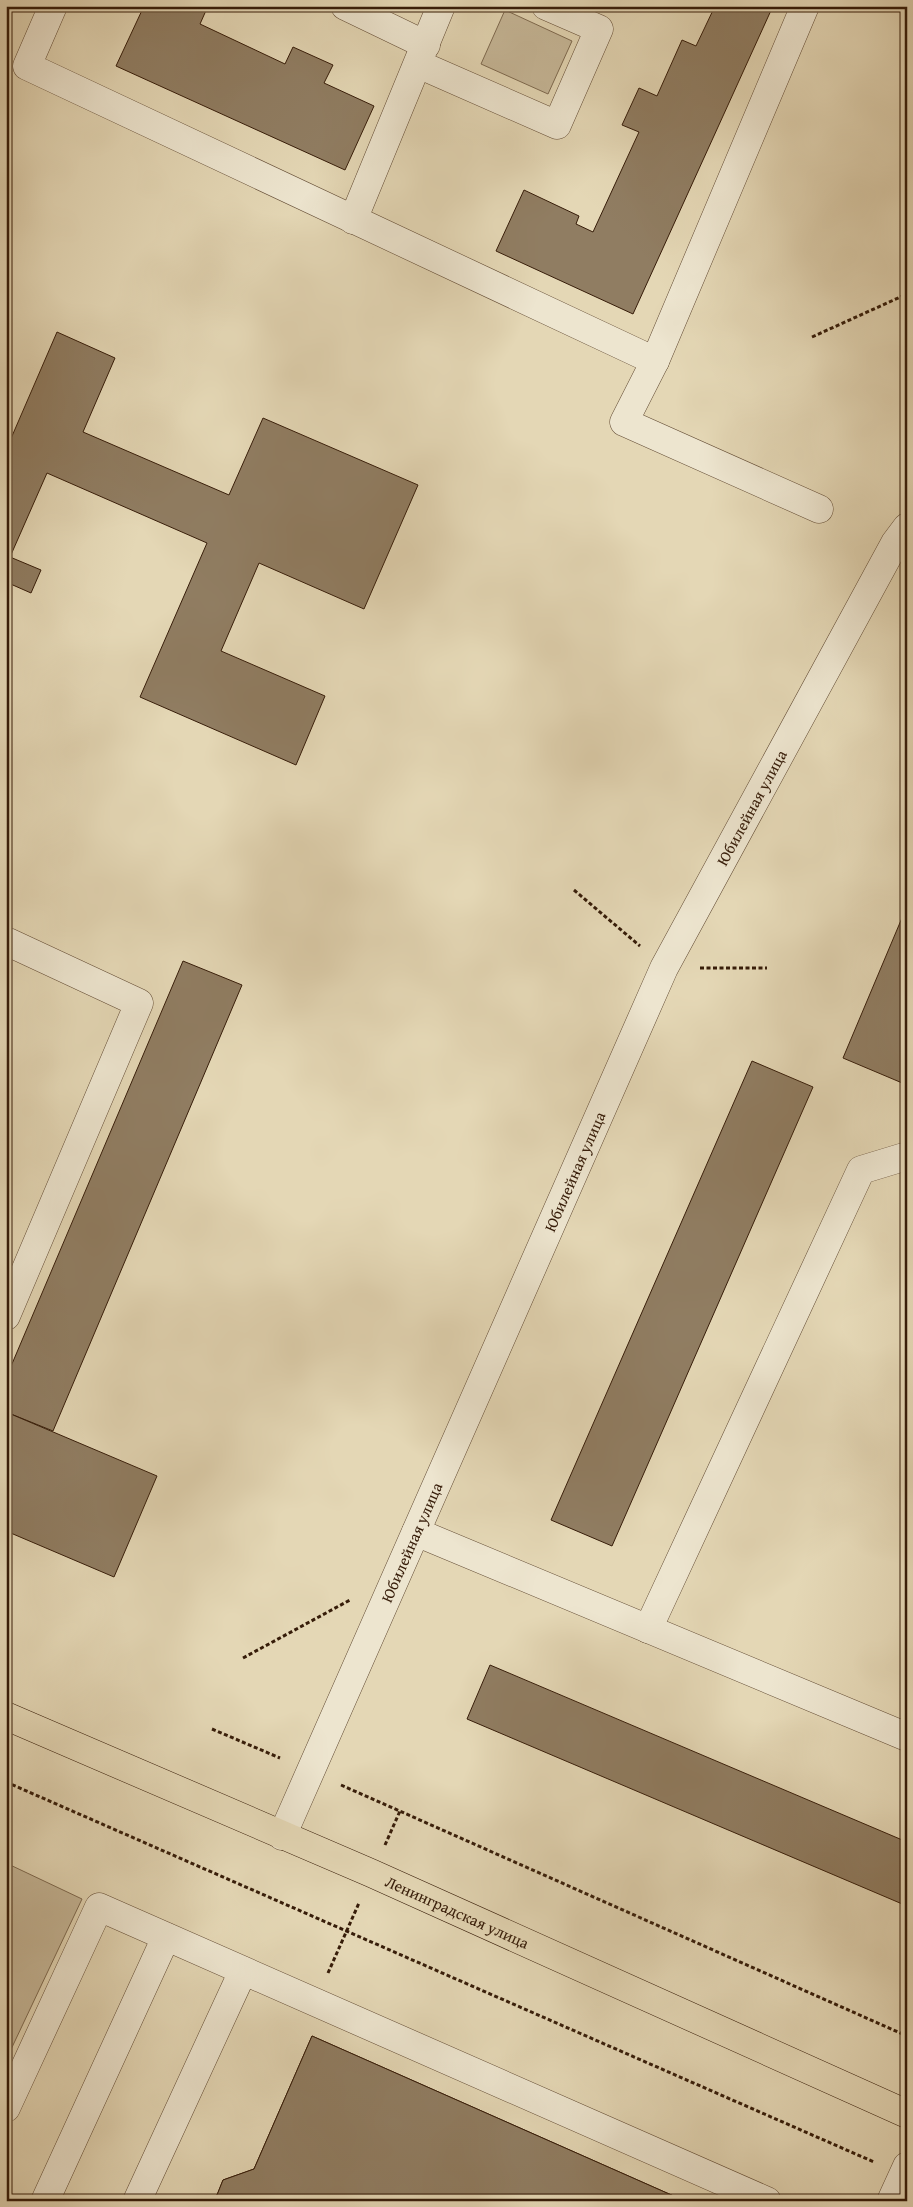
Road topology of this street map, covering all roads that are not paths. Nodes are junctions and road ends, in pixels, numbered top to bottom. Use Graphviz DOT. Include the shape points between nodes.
graph roads {
  1 [pos="53,6"];
  2 [pos="345,6"];
  3 [pos="441,6"];
  4 [pos="546,6"];
  5 [pos="805,6"];
  6 [pos="422,54"];
  7 [pos="353,220"];
  8 [pos="655,361"];
  9 [pos="819,509"];
  10 [pos="907,527"];
  11 [pos="6,947"];
  12 [pos="907,1156"];
  13 [pos="6,1316"];
  14 [pos="416,1532"];
  15 [pos="648,1629"];
  16 [pos="6,1716"];
  17 [pos="907,1737"];
  18 [pos="282,1836"];
  19 [pos="166,1937"];
  20 [pos="243,1971"];
  21 [pos="6,2108"];
  22 [pos="907,2114"];
  23 [pos="905,2170"];
  24 [pos="45,2201"];
  25 [pos="137,2201"];
  26 [pos="767,2201"];
  27 [pos="891,2201"];
  1 -- 7 [label="street" via="27,66"];
  2 -- 6 [label="street"];
  3 -- 6 [label="street"];
  4 -- 6 [label="street" via="599,29 557,125"];
  5 -- 8 [label="street"];
  6 -- 7 [label="street"];
  7 -- 8 [label="street"];
  8 -- 9 [label="street" via="624,422"];
  10 -- 14 [label="street, Юбилейная улица" via="895,543 664,968"];
  11 -- 13 [label="street" via="8,942 139,1003"];
  12 -- 15 [label="street" via="861,1170"];
  14 -- 15 [label="street"];
  14 -- 18 [label="street, Юбилейная улица"];
  15 -- 17 [label="street"];
  16 -- 18 [label="main road, Ленинградская улица"];
  18 -- 22 [label="main road, Ленинградская улица"];
  19 -- 20 [label="street"];
  19 -- 21 [label="street" via="99,1907"];
  19 -- 24 [label="street"];
  20 -- 25 [label="street"];
  20 -- 26 [label="street"];
  23 -- 27 [label="street"];
}
